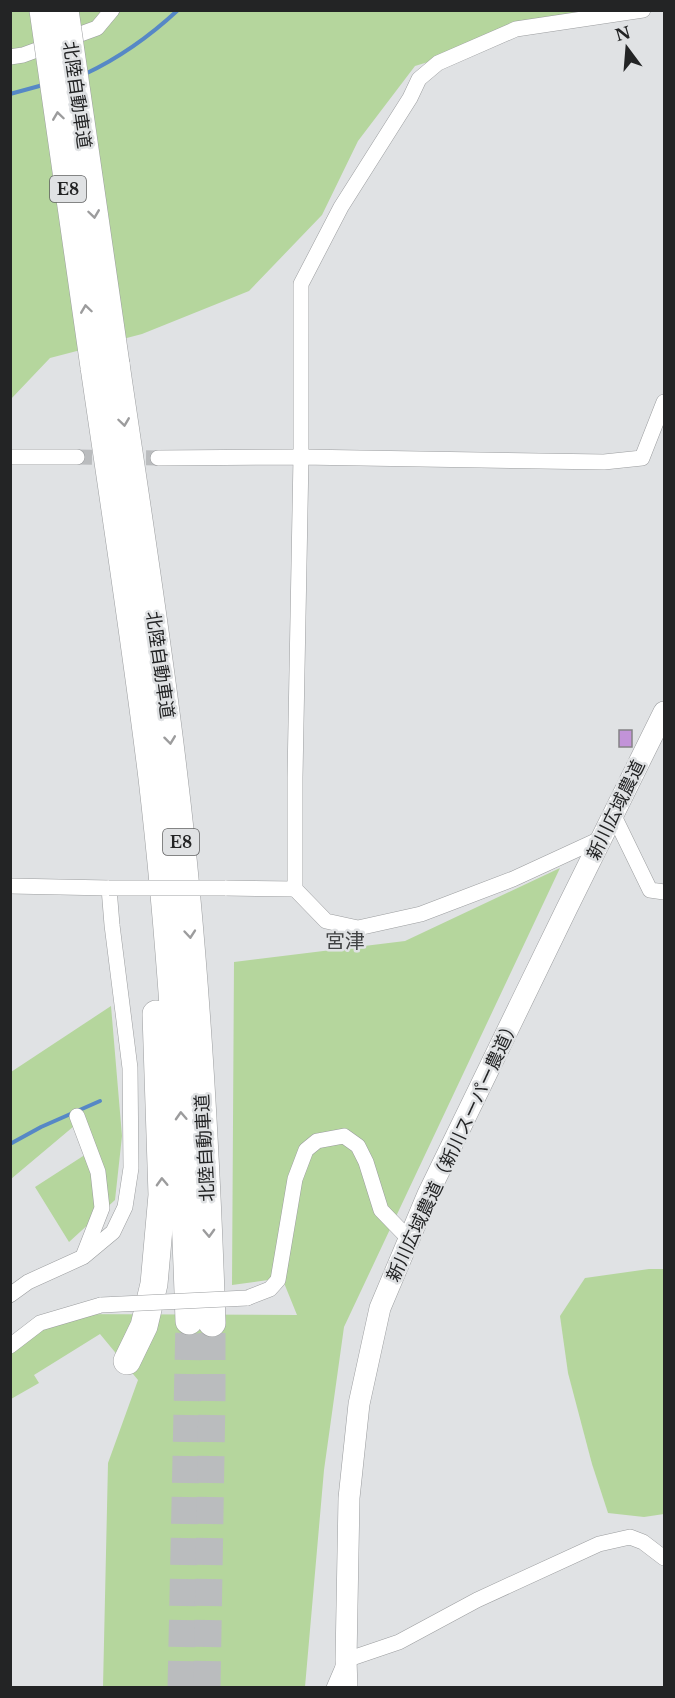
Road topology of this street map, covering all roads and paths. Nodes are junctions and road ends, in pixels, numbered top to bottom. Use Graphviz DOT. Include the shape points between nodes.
graph roads {
  1 [pos="43,10"];
  2 [pos="65,10"];
  3 [pos="112,10"];
  4 [pos="643,10"];
  5 [pos="10,57"];
  6 [pos="105,365"];
  7 [pos="664,402"];
  8 [pos="77,456"];
  9 [pos="10,457"];
  10 [pos="301,457"];
  11 [pos="158,458"];
  12 [pos="117,526"];
  13 [pos="664,712"];
  14 [pos="614,814"];
  15 [pos="602,838"];
  16 [pos="10,886"];
  17 [pos="109,888"];
  18 [pos="295,889"];
  19 [pos="664,892"];
  20 [pos="567,908"];
  21 [pos="77,1116"];
  22 [pos="409,1239"];
  23 [pos="83,1257"];
  24 [pos="10,1295"];
  25 [pos="10,1346"];
  26 [pos="127,1361"];
  27 [pos="664,1558"];
  28 [pos="346,1660"];
  29 [pos="334,1688"];
  30 [pos="347,1688"];
  6 -- 1 [label="highway, 北陸自動車道 / E8, one-way, bridge"];
  2 -- 6 [label="highway, 北陸自動車道 / E8, one-way, bridge"];
  3 -- 5 [label="street" via="97,27"];
  4 -- 10 [label="street" via="516,28 438,63 419,79 341,207 301,284"];
  6 -- 12 [label="highway, 北陸自動車道 / E8"];
  6 -- 12 [label="highway, 北陸自動車道 / E8, one-way" via="159,657 188,903 208,1214 200,1322 152,779"];
  7 -- 10 [label="street" via="642,458 632,460"];
  8 -- 9 [label="street"];
  10 -- 11 [label="street"];
  10 -- 18 [label="street"];
  26 -- 12 [label="highway, one-way" via="144,1326 154,1284 162,1195 152,913"];
  13 -- 14 [label="street, 新川広域農道"];
  14 -- 15 [label="street, 新川広域農道"];
  14 -- 19 [label="street" via="650,890"];
  15 -- 18 [label="street" via="513,879 421,914 358,928 326,921"];
  15 -- 20 [label="street, 新川広域農道"];
  16 -- 17 [label="street"];
  17 -- 18 [label="street, bridge"];
  17 -- 23 [label="street" via="130,1068 131,1168 125,1207 113,1232"];
  20 -- 22 [label="street, 新川広域農道（新川スーパー農道）"];
  21 -- 23 [label="street" via="98,1172 102,1208"];
  22 -- 25 [label="street, bridge" via="381,1210 358,1146 344,1136 317,1141 306,1150 295,1179 278,1280 270,1289 247,1298 101,1305 40,1323"];
  22 -- 28 [label="street, 新川広域農道（新川スーパー農道）" via="380,1308 359,1404 349,1498"];
  23 -- 24 [label="street" via="28,1282"];
  27 -- 28 [label="street" via="630,1537 599,1544 477,1600 399,1642"];
  28 -- 29 [label="street"];
  28 -- 30 [label="street, 新川広域農道（新川スーパー農道）"];
}
